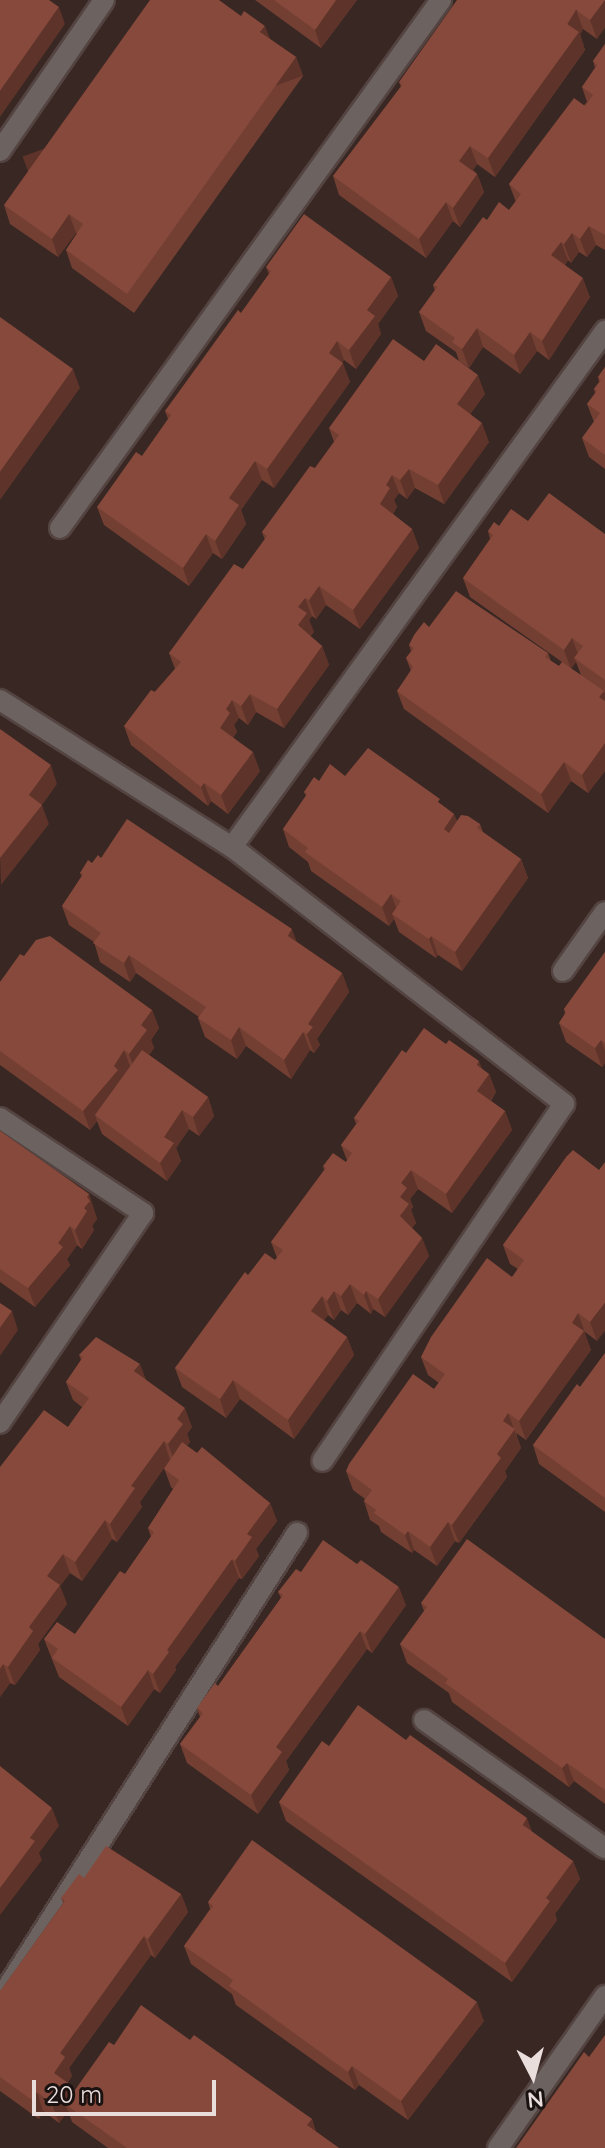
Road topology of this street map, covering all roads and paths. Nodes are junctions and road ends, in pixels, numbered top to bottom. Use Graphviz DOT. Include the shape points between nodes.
graph roads {
  1 [pos="104,0"];
  2 [pos="441,0"];
  3 [pos="0,151"];
  4 [pos="605,331"];
  5 [pos="60,528"];
  6 [pos="0,700"];
  7 [pos="232,847"];
  8 [pos="605,912"];
  9 [pos="563,971"];
  10 [pos="0,1118"];
  11 [pos="0,1423"];
  12 [pos="322,1461"];
  13 [pos="297,1533"];
  14 [pos="424,1720"];
  15 [pos="605,1848"];
  16 [pos="605,1996"];
  17 [pos="0,1999"];
  18 [pos="498,2148"];
  1 -- 3 [label="lane"];
  2 -- 5 [label="lane"];
  4 -- 7 [label="lane"];
  6 -- 7 [label="lane"];
  7 -- 12 [label="lane" via="564,1104"];
  8 -- 9 [label="lane"];
  10 -- 11 [label="lane" via="143,1213"];
  13 -- 17 [label="lane"];
  14 -- 15 [label="lane"];
  16 -- 18 [label="lane"];
}
